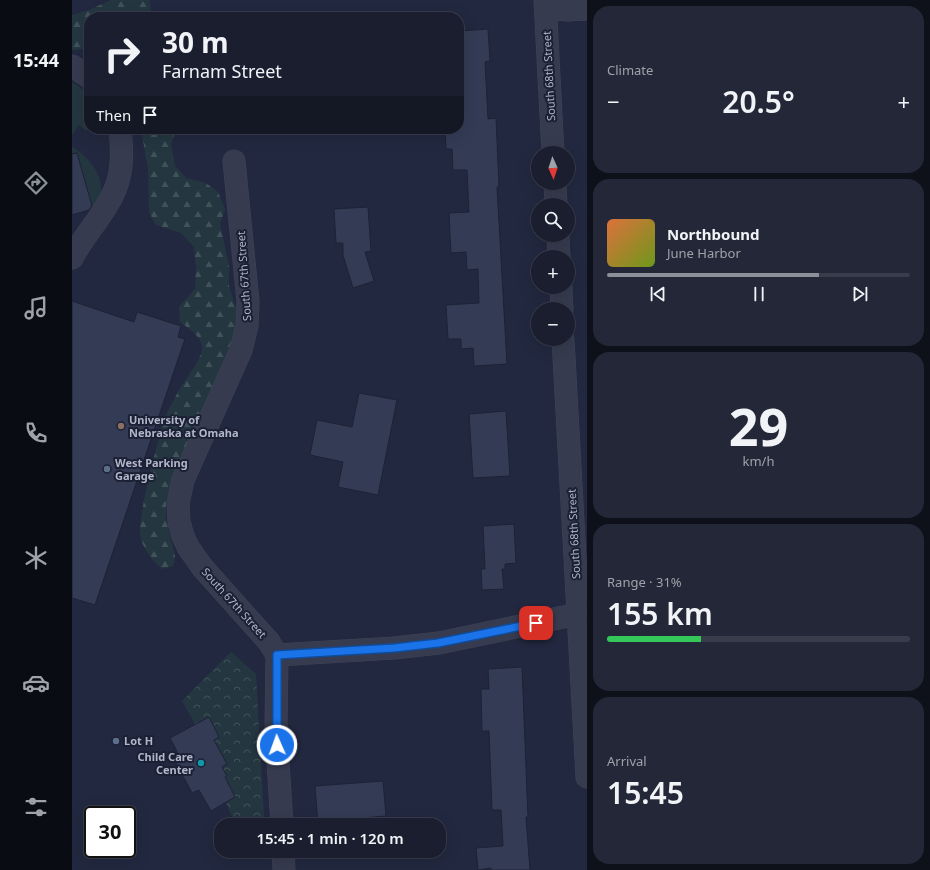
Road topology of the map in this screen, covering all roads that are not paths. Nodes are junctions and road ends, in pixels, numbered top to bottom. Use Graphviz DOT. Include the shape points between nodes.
graph roads {
  1 [pos="545,4"];
  2 [pos="587,9"];
  3 [pos="72,66"];
  4 [pos="84,74"];
  5 [pos="120,134"];
  6 [pos="553,146"];
  7 [pos="234,161"];
  8 [pos="72,258"];
  9 [pos="563,346"];
  10 [pos="578,614"];
  11 [pos="277,655"];
  12 [pos="587,777"];
  13 [pos="282,818"];
  14 [pos="283,858"];
  15 [pos="284,870"];
  1 -- 2 [label="street" via="568,10"];
  1 -- 6 [label="street, South 68th Street"];
  3 -- 4 [label="street"];
  5 -- 8 [label="street" via="122,152 118,182"];
  7 -- 11 [label="street, South 67th Street" via="248,302 247,326 240,350 183,480 178,504 179,522 188,547 202,567 269,642"];
  9 -- 10 [label="street, South 68th Street"];
  10 -- 11 [label="street" via="438,643"];
  10 -- 12 [label="street, South 68th Street"];
  11 -- 13 [label="street" via="276,730"];
  14 -- 15 [label="street"];
}
